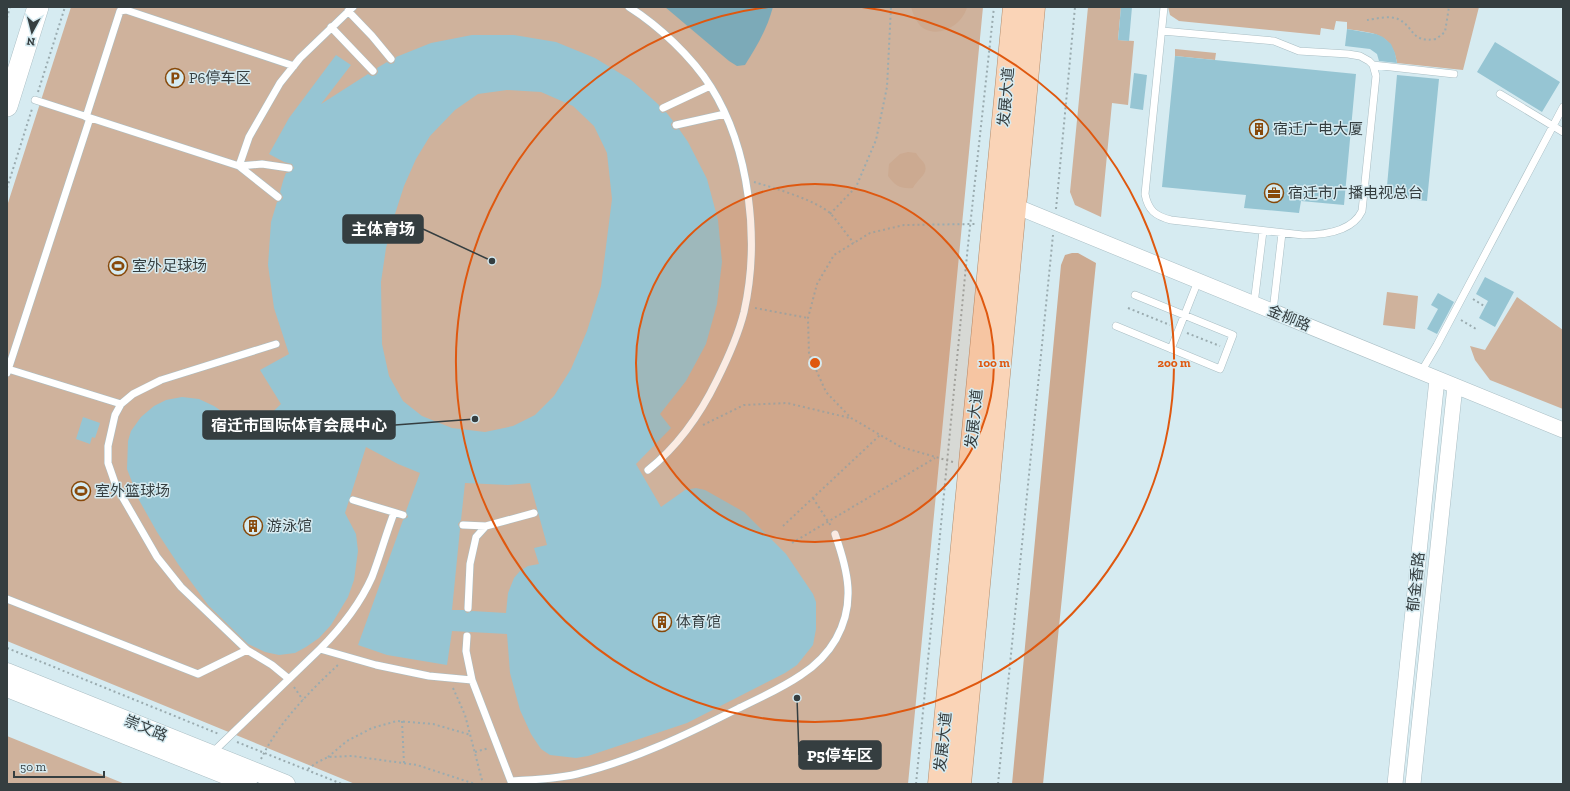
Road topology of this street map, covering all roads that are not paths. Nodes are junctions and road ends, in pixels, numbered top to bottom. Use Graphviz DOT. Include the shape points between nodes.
graph roads {
  1 [pos="23,7"];
  2 [pos="38,7"];
  3 [pos="629,7"];
  4 [pos="1014,7"];
  5 [pos="1034,7"];
  6 [pos="1164,7"];
  7 [pos="351,9"];
  8 [pos="332,27"];
  9 [pos="1162,31"];
  10 [pos="7,58"];
  11 [pos="391,59"];
  12 [pos="1373,65"];
  13 [pos="294,66"];
  14 [pos="373,71"];
  15 [pos="1454,74"];
  16 [pos="710,86"];
  17 [pos="1500,94"];
  18 [pos="35,100"];
  19 [pos="7,106"];
  20 [pos="1563,107"];
  21 [pos="662,108"];
  22 [pos="724,114"];
  23 [pos="88,117"];
  24 [pos="676,125"];
  25 [pos="1553,126"];
  26 [pos="1563,132"];
  27 [pos="239,166"];
  28 [pos="289,168"];
  29 [pos="278,197"];
  30 [pos="1015,206"];
  31 [pos="1263,231"];
  32 [pos="1282,233"];
  33 [pos="1198,281"];
  34 [pos="1135,295"];
  35 [pos="1254,304"];
  36 [pos="1272,311"];
  37 [pos="1184,315"];
  38 [pos="1116,326"];
  39 [pos="276,344"];
  40 [pos="1171,348"];
  41 [pos="8,371"];
  42 [pos="1420,372"];
  43 [pos="1437,379"];
  44 [pos="1455,386"];
  45 [pos="121,404"];
  46 [pos="1563,430"];
  47 [pos="648,470"];
  48 [pos="353,500"];
  49 [pos="394,512"];
  50 [pos="534,513"];
  51 [pos="403,515"];
  52 [pos="463,525"];
  53 [pos="486,526"];
  54 [pos="835,534"];
  55 [pos="7,599"];
  56 [pos="468,608"];
  57 [pos="467,636"];
  58 [pos="320,649"];
  59 [pos="248,650"];
  60 [pos="7,672"];
  61 [pos="289,679"];
  62 [pos="472,680"];
  63 [pos="7,688"];
  64 [pos="211,754"];
  65 [pos="252,778"];
  66 [pos="512,782"];
  67 [pos="286,784"];
  68 [pos="939,784"];
  69 [pos="960,784"];
  70 [pos="1395,784"];
  71 [pos="1412,784"];
  1 -- 10 [label="main road"];
  2 -- 19 [label="main road"];
  3 -- 16 [label="lane" via="659,29 690,60"];
  4 -- 68 [label="main road, 发展大道"];
  5 -- 30 [label="main road, 发展大道"];
  6 -- 9 [label="lane"];
  7 -- 8 [label="lane"];
  7 -- 11 [label="lane"];
  8 -- 13 [label="lane"];
  8 -- 14 [label="lane"];
  9 -- 12 [label="lane" via="1274,42 1299,51 1360,56"];
  9 -- 31 [label="lane" via="1145,194 1147,204 1152,211 1171,220"];
  12 -- 15 [label="lane"];
  12 -- 32 [label="lane" via="1376,76 1360,216 1348,226 1332,232 1310,235"];
  13 -- 23 [label="lane" via="126,10 120,11"];
  13 -- 27 [label="lane" via="280,83 249,137"];
  16 -- 21 [label="lane"];
  16 -- 22 [label="lane"];
  17 -- 25 [label="lane"];
  18 -- 23 [label="lane"];
  20 -- 25 [label="lane"];
  22 -- 24 [label="lane"];
  22 -- 47 [label="lane" via="733,134 745,179 750,211 752,244 745,306 729,356 705,404 659,462"];
  23 -- 27 [label="lane"];
  23 -- 41 [label="lane"];
  25 -- 26 [label="lane"];
  25 -- 42 [label="lane"];
  27 -- 28 [label="lane" via="262,164"];
  27 -- 29 [label="lane"];
  30 -- 33 [label="street, 金柳路"];
  30 -- 69 [label="main road, 发展大道"];
  31 -- 32 [label="lane"];
  31 -- 35 [label="lane"];
  32 -- 36 [label="lane"];
  33 -- 35 [label="street, 金柳路"];
  33 -- 37 [label="lane"];
  34 -- 37 [label="lane"];
  35 -- 36 [label="street, 金柳路"];
  36 -- 42 [label="street, 金柳路"];
  37 -- 40 [label="lane"];
  37 -- 40 [label="lane" via="1234,335 1220,369"];
  38 -- 40 [label="lane"];
  39 -- 45 [label="lane" via="161,380 133,394"];
  41 -- 45 [label="lane"];
  42 -- 43 [label="street, 金柳路"];
  43 -- 44 [label="street, 金柳路"];
  43 -- 70 [label="street, 郁金香路"];
  44 -- 46 [label="street, 金柳路"];
  44 -- 71 [label="street, 郁金香路"];
  45 -- 59 [label="lane" via="115,415 108,446 108,463 116,486 157,557 181,587"];
  48 -- 49 [label="lane"];
  49 -- 51 [label="lane"];
  49 -- 58 [label="lane" via="371,578 340,629"];
  50 -- 53 [label="lane"];
  52 -- 53 [label="lane"];
  53 -- 56 [label="lane" via="476,537 473,547"];
  54 -- 66 [label="lane" via="845,561 848,583 846,616 830,649 801,675 705,725 618,761 571,775"];
  55 -- 59 [label="lane" via="198,674"];
  57 -- 62 [label="lane" via="466,650"];
  58 -- 61 [label="lane"];
  58 -- 62 [label="lane" via="376,665 429,676"];
  59 -- 61 [label="lane"];
  60 -- 64 [label="street, 崇文路"];
  61 -- 64 [label="lane"];
  62 -- 66 [label="lane"];
  63 -- 65 [label="street, 崇文路"];
  64 -- 65 [label="street, 崇文路"];
  65 -- 67 [label="street, 崇文路"];
}
